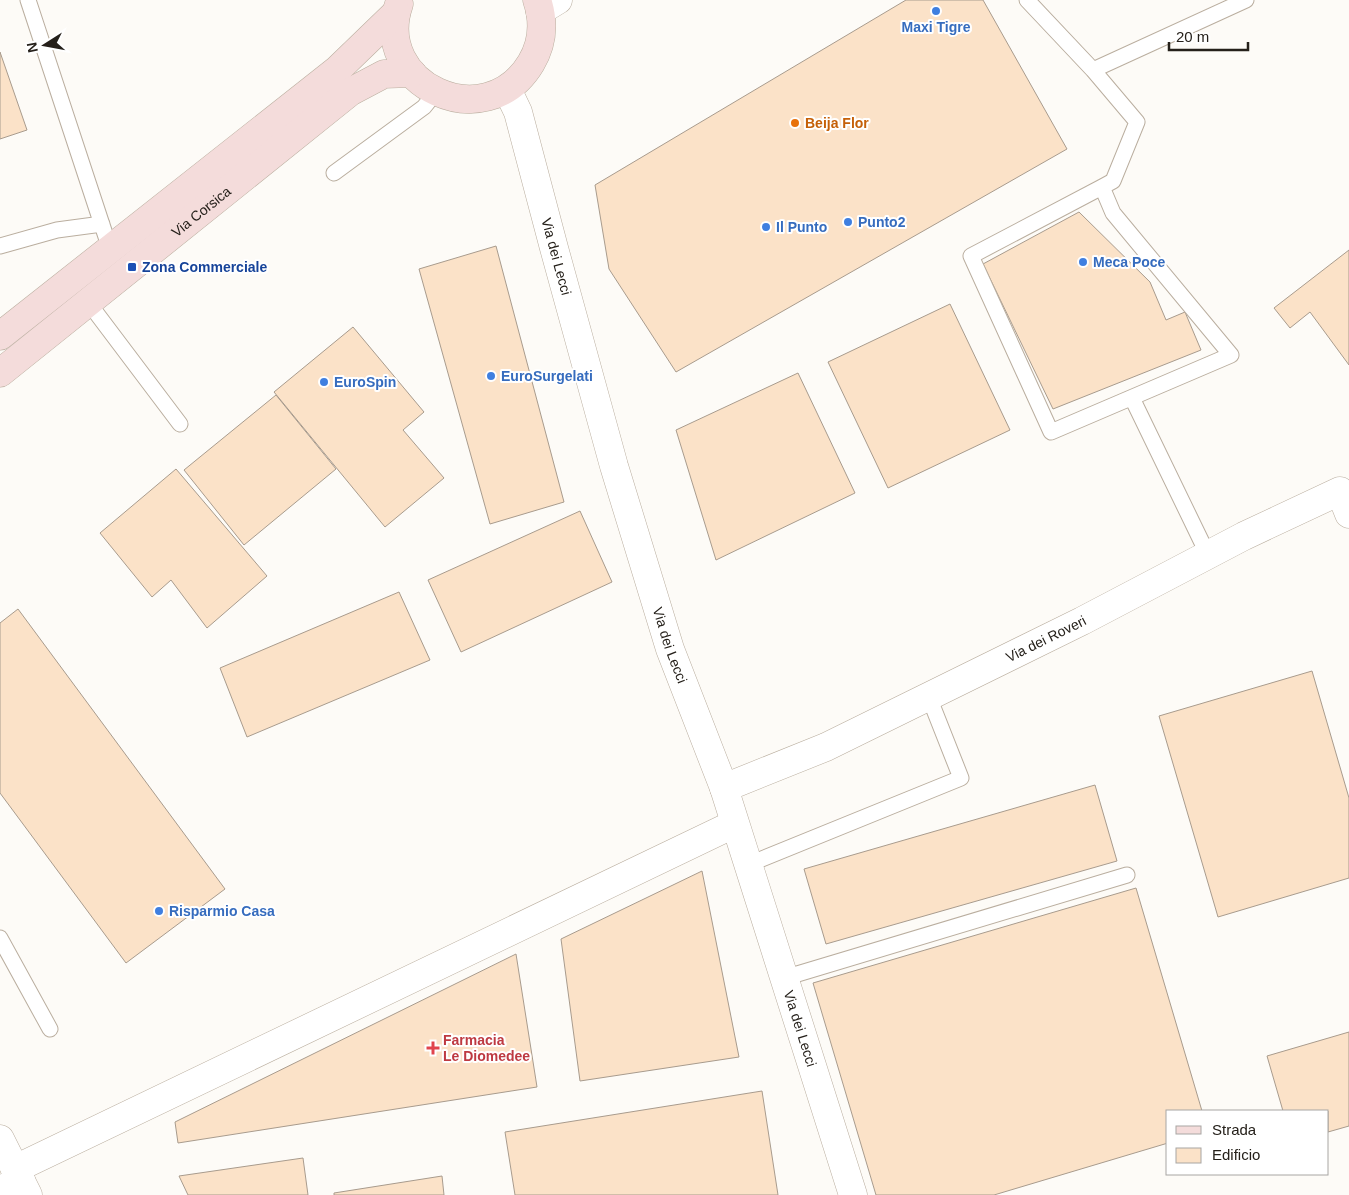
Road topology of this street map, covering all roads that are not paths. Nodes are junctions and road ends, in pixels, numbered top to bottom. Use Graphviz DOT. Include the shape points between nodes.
graph roads {
  1 [pos="28,0"];
  2 [pos="1027,0"];
  3 [pos="1246,0"];
  4 [pos="545,4"];
  5 [pos="398,6"];
  6 [pos="1093,70"];
  7 [pos="412,73"];
  8 [pos="507,89"];
  9 [pos="436,92"];
  10 [pos="334,173"];
  11 [pos="1102,187"];
  12 [pos="102,224"];
  13 [pos="0,246"];
  14 [pos="110,249"];
  15 [pos="88,302"];
  16 [pos="0,336"];
  17 [pos="0,373"];
  18 [pos="1132,398"];
  19 [pos="180,424"];
  20 [pos="1346,497"];
  21 [pos="1208,555"];
  22 [pos="929,696"];
  23 [pos="724,788"];
  24 [pos="734,824"];
  25 [pos="747,865"];
  26 [pos="1127,875"];
  27 [pos="0,938"];
  28 [pos="784,978"];
  29 [pos="50,1030"];
  30 [pos="0,1139"];
  31 [pos="16,1183"];
  32 [pos="852,1195"];
  1 -- 12 [label="lane"];
  2 -- 6 [label="lane"];
  3 -- 6 [label="lane"];
  4 -- 8 [label="main road, Via Corsica" via="537,54 526,72"];
  5 -- 7 [label="main road, Via Corsica" via="396,39 404,63"];
  5 -- 14 [label="main road, Via Corsica" via="337,70"];
  6 -- 11 [label="lane" via="1137,122 1113,181"];
  7 -- 9 [label="main road, Via Corsica"];
  7 -- 15 [label="main road, Via Corsica" via="384,74 350,92"];
  8 -- 9 [label="main road, Via Corsica" via="486,98 466,100"];
  8 -- 23 [label="street, Via dei Lecci" via="518,112 614,466 668,640"];
  9 -- 10 [label="lane" via="424,107"];
  11 -- 18 [label="lane" via="1113,213 1231,355"];
  11 -- 18 [label="lane" via="971,256 1051,432"];
  12 -- 13 [label="lane" via="57,230"];
  12 -- 14 [label="lane"];
  14 -- 16 [label="main road, Via Corsica"];
  15 -- 17 [label="main road, Via Corsica"];
  15 -- 19 [label="lane"];
  18 -- 21 [label="lane"];
  20 -- 21 [label="street, Via dei Roveri" via="1244,536"];
  21 -- 22 [label="street, Via dei Roveri"];
  22 -- 23 [label="street, Via dei Roveri" via="826,747"];
  22 -- 25 [label="lane" via="961,778"];
  23 -- 24 [label="street, Via dei Lecci"];
  24 -- 25 [label="street, Via dei Lecci"];
  24 -- 31 [label="street"];
  25 -- 28 [label="street, Via dei Lecci"];
  26 -- 28 [label="lane"];
  27 -- 29 [label="lane"];
  28 -- 32 [label="street, Via dei Lecci"];
  30 -- 31 [label="street"];
}
